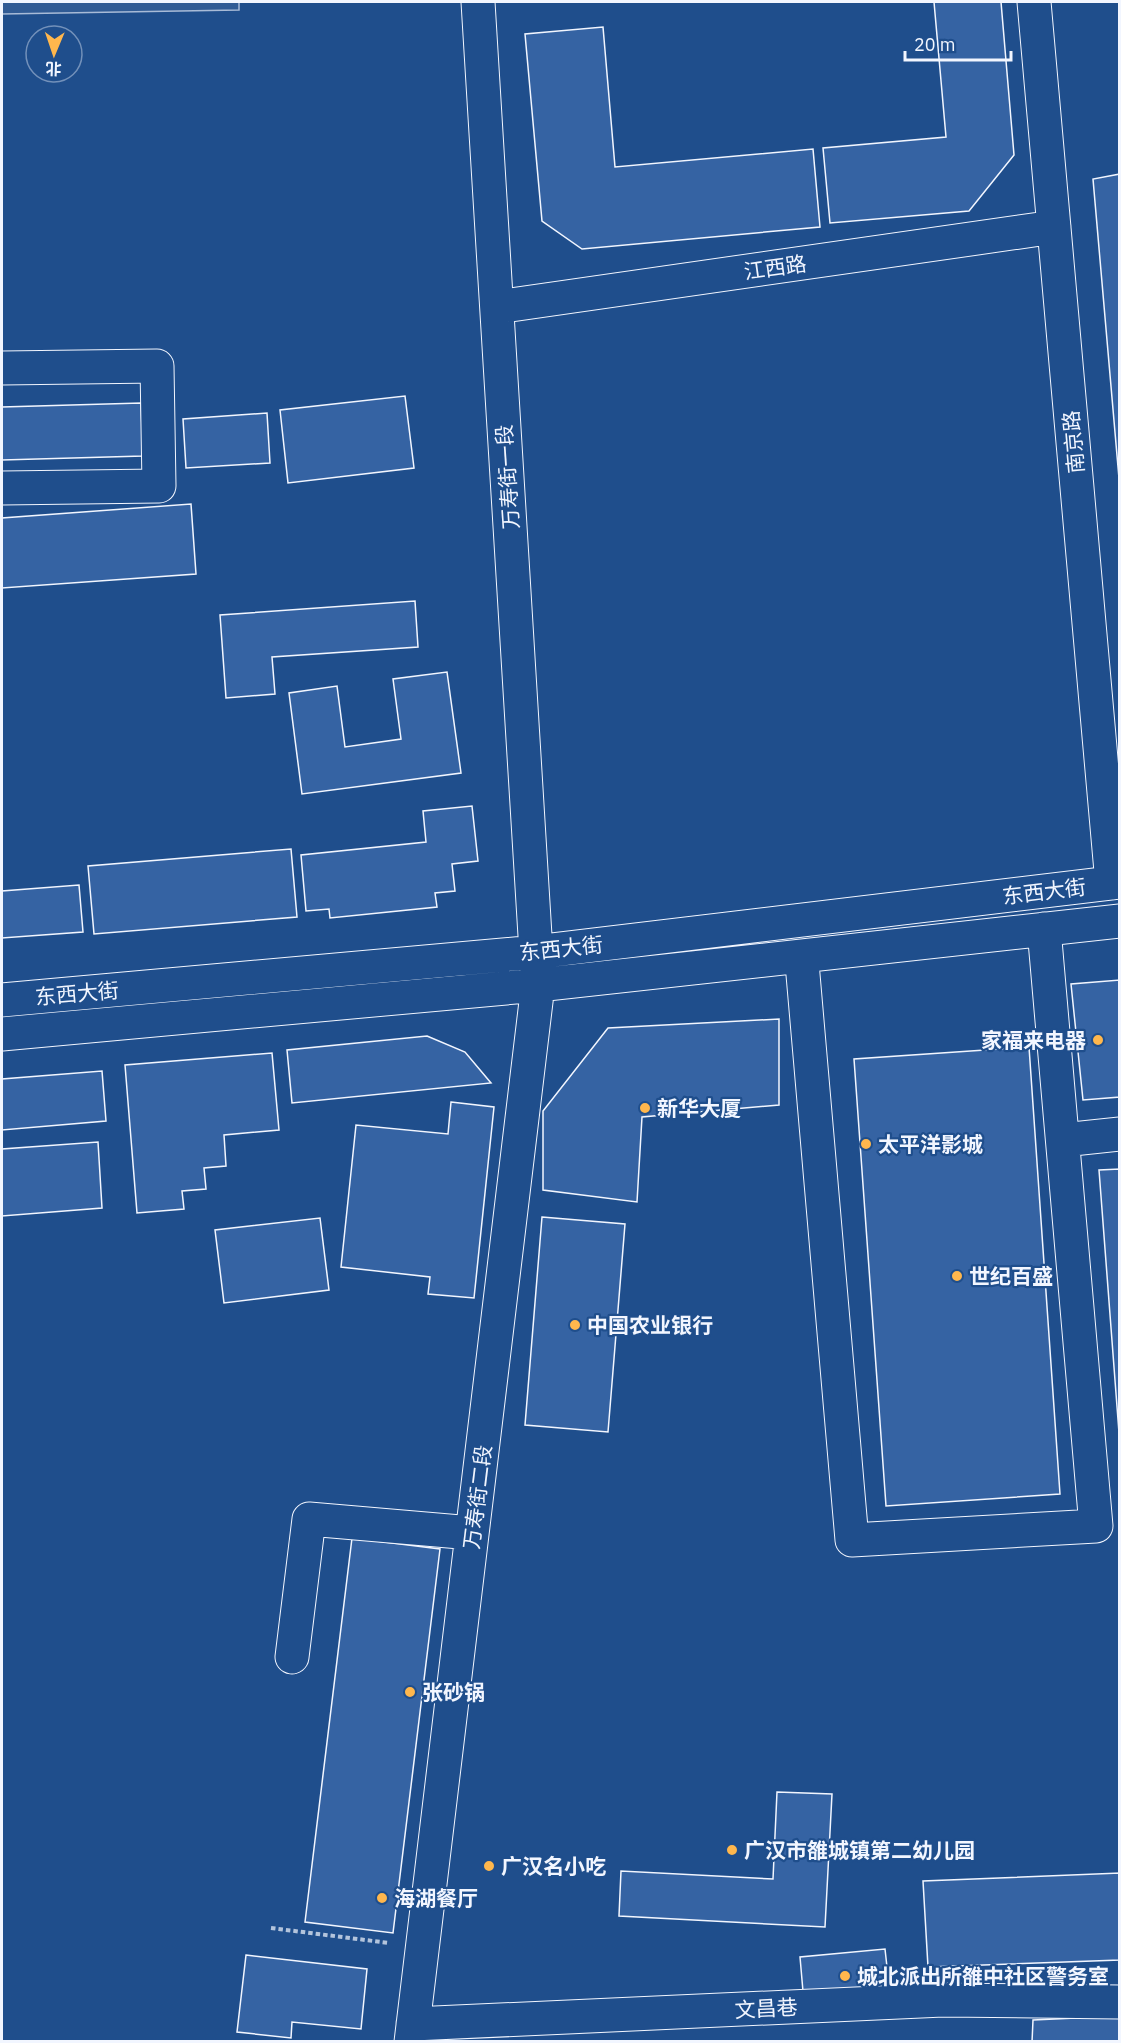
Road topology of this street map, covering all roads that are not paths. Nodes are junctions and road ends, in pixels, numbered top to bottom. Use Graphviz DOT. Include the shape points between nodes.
graph roads {
  1 [pos="478,2"];
  2 [pos="1034,2"];
  3 [pos="1054,226"];
  4 [pos="496,307"];
  5 [pos="2,368"];
  6 [pos="2,488"];
  7 [pos="1116,882"];
  8 [pos="1119,921"];
  9 [pos="1044,929"];
  10 [pos="536,952"];
  11 [pos="802,963"];
  12 [pos="538,985"];
  13 [pos="2,1000"];
  14 [pos="2,1034"];
  15 [pos="1119,1134"];
  16 [pos="1063,1140"];
  17 [pos="472,1533"];
  18 [pos="292,1657"];
  19 [pos="1119,2002"];
  20 [pos="412,2033"];
  1 -- 4 [label="street, 万寿街一段"];
  2 -- 3 [label="street, 南京路"];
  3 -- 4 [label="street, 江西路"];
  3 -- 7 [label="street, 南京路"];
  4 -- 10 [label="street, 万寿街一段"];
  5 -- 6 [label="street" via="158,366 159,486"];
  7 -- 10 [label="street, 东西大街"];
  8 -- 9 [label="street, 东西大街"];
  9 -- 12 [label="street, 东西大街"];
  9 -- 16 [label="street"];
  10 -- 12 [label="street, 万寿街二段"];
  10 -- 13 [label="street, 东西大街"];
  11 -- 16 [label="street" via="852,1540 1096,1526"];
  12 -- 14 [label="street, 东西大街"];
  12 -- 17 [label="street, 万寿街二段"];
  15 -- 16 [label="street"];
  17 -- 18 [label="street" via="309,1519"];
  17 -- 20 [label="street, 万寿街二段"];
  19 -- 20 [label="street, 文昌巷" via="943,2000"];
}
